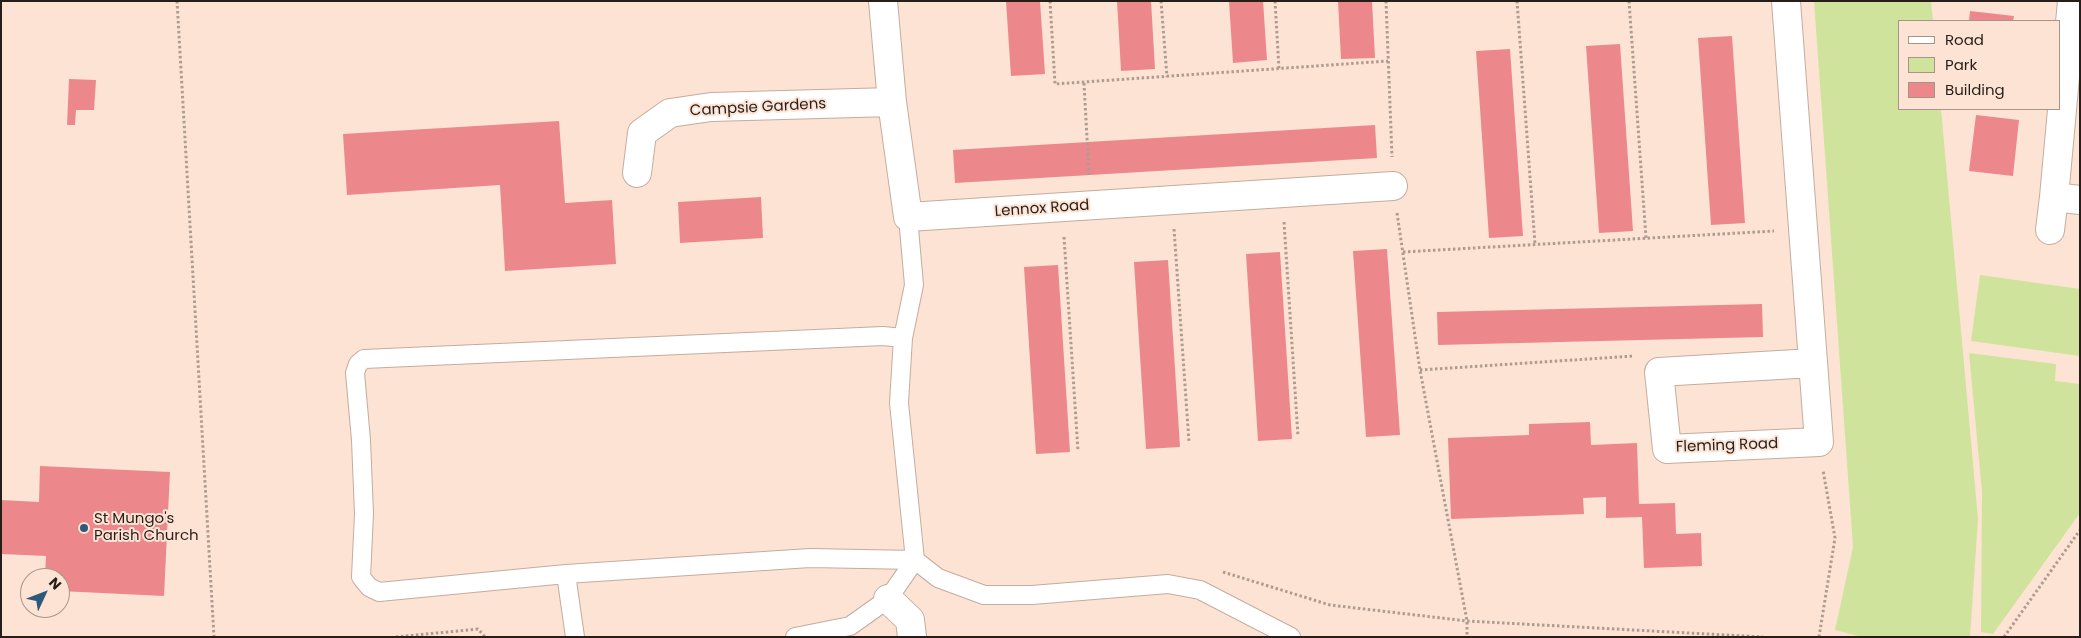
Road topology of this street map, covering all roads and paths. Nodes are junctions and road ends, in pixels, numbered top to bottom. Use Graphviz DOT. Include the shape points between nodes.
graph roads {
  1 [pos="177,1"];
  2 [pos="883,1"];
  3 [pos="1050,1"];
  4 [pos="1161,1"];
  5 [pos="1274,1"];
  6 [pos="1386,1"];
  7 [pos="1516,1"];
  8 [pos="1629,1"];
  9 [pos="1786,1"];
  10 [pos="2072,1"];
  11 [pos="1388,61"];
  12 [pos="1279,69"];
  13 [pos="1167,77"];
  14 [pos="1084,83"];
  15 [pos="892,102"];
  16 [pos="637,173"];
  17 [pos="1393,186"];
  18 [pos="1282,193"];
  19 [pos="2067,199"];
  20 [pos="1172,200"];
  21 [pos="1091,206"];
  22 [pos="1063,208"];
  23 [pos="908,217"];
  24 [pos="1803,229"];
  25 [pos="2050,230"];
  26 [pos="1646,238"];
  27 [pos="1535,244"];
  28 [pos="1403,252"];
  29 [pos="902,338"];
  30 [pos="1814,363"];
  31 [pos="1420,370"];
  32 [pos="1659,372"];
  33 [pos="1298,436"];
  34 [pos="1189,442"];
  35 [pos="1818,442"];
  36 [pos="1078,451"];
  37 [pos="2080,530"];
  38 [pos="915,560"];
  39 [pos="566,574"];
  40 [pos="888,600"];
  41 [pos="1467,621"];
  42 [pos="214,637"];
  43 [pos="396,637"];
  44 [pos="485,637"];
  45 [pos="575,637"];
  46 [pos="795,637"];
  47 [pos="912,637"];
  48 [pos="1291,637"];
  49 [pos="1467,637"];
  50 [pos="1763,637"];
  51 [pos="1819,637"];
  52 [pos="2004,637"];
  1 -- 42 [label="path"];
  2 -- 15 [label="street"];
  3 -- 14 [label="path" via="1055,84"];
  4 -- 13 [label="path"];
  5 -- 12 [label="path"];
  6 -- 11 [label="path"];
  7 -- 27 [label="path"];
  8 -- 26 [label="path"];
  9 -- 24 [label="street"];
  10 -- 19 [label="street"];
  11 -- 12 [label="path"];
  11 -- 17 [label="path"];
  12 -- 13 [label="path"];
  13 -- 14 [label="path"];
  14 -- 21 [label="path"];
  15 -- 16 [label="street, Campsie Gardens" via="711,107 670,113 642,133"];
  15 -- 23 [label="street"];
  17 -- 18 [label="street, Lennox Road"];
  17 -- 28 [label="path"];
  18 -- 20 [label="street, Lennox Road"];
  18 -- 33 [label="path"];
  19 -- 25 [label="street"];
  20 -- 21 [label="street, Lennox Road"];
  20 -- 34 [label="path"];
  21 -- 22 [label="street, Lennox Road"];
  22 -- 23 [label="street, Lennox Road"];
  22 -- 36 [label="path"];
  23 -- 29 [label="lane" via="914,285"];
  24 -- 26 [label="path"];
  24 -- 30 [label="street"];
  26 -- 27 [label="path"];
  27 -- 28 [label="path"];
  28 -- 31 [label="path"];
  29 -- 38 [label="lane" via="899,403"];
  29 -- 39 [label="lane" via="882,336 374,358 364,359 358,364 355,373 362,440 364,514 362,577 369,587 379,592"];
  30 -- 32 [label="street"];
  30 -- 35 [label="street"];
  31 -- 32 [label="path" via="1644,356"];
  31 -- 41 [label="path"];
  32 -- 35 [label="street, Fleming Road" via="1667,449"];
  35 -- 51 [label="path" via="1835,538"];
  37 -- 52 [label="path"];
  38 -- 39 [label="lane" via="810,558"];
  38 -- 40 [label="lane"];
  38 -- 48 [label="lane" via="938,578 984,595 1032,595 1168,584 1200,590"];
  39 -- 45 [label="lane"];
  40 -- 46 [label="lane" via="850,626"];
  40 -- 47 [label="street" via="910,620"];
  41 -- 49 [label="path"];
  41 -- 50 [label="path"];
  43 -- 44 [label="path" via="478,630"];
}
